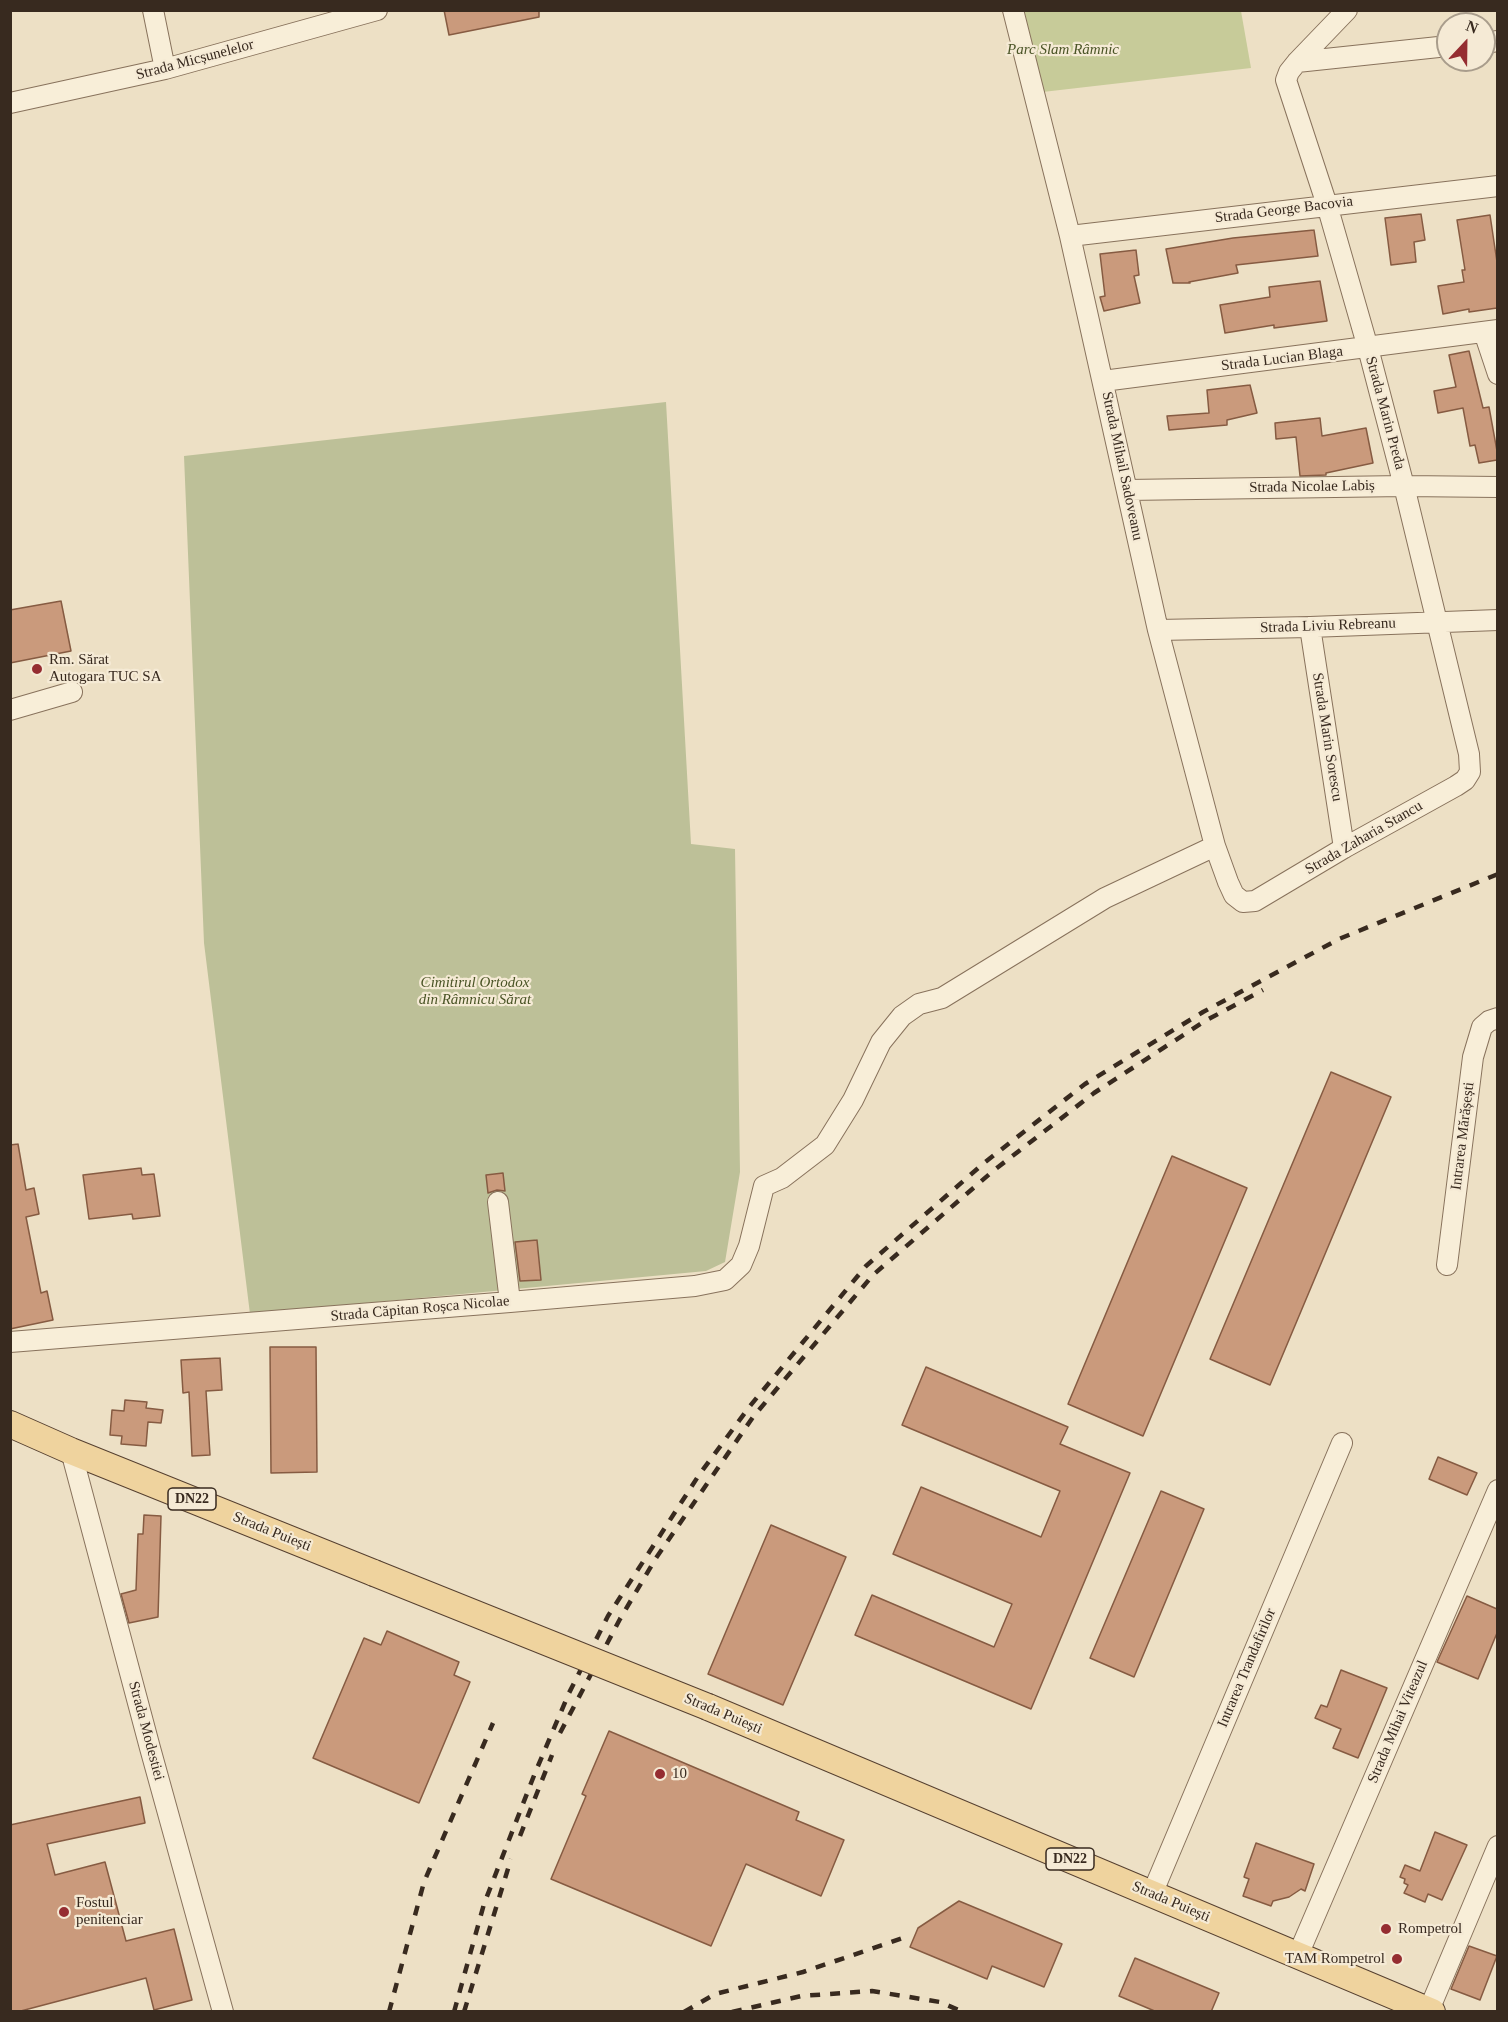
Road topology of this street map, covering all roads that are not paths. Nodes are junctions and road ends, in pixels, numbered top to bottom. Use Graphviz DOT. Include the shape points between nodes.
graph roads {
  1 [pos="153,10"];
  2 [pos="377,10"];
  3 [pos="1013,10"];
  4 [pos="1347,10"];
  5 [pos="1436,47"];
  6 [pos="1297,62"];
  7 [pos="165,69"];
  8 [pos="10,103"];
  9 [pos="1497,186"];
  10 [pos="1327,205"];
  11 [pos="1070,236"];
  12 [pos="1491,331"];
  13 [pos="1368,348"];
  14 [pos="1497,374"];
  15 [pos="1103,381"];
  16 [pos="1404,486"];
  17 [pos="1497,487"];
  18 [pos="1127,490"];
  19 [pos="1497,620"];
  20 [pos="1436,622"];
  21 [pos="1310,627"];
  22 [pos="1158,630"];
  23 [pos="72,692"];
  24 [pos="10,710"];
  25 [pos="1470,772"];
  26 [pos="1215,846"];
  27 [pos="1344,848"];
  28 [pos="1255,901"];
  29 [pos="1497,1018"];
  30 [pos="498,1202"];
  31 [pos="1447,1265"];
  32 [pos="510,1302"];
  33 [pos="10,1342"];
  34 [pos="10,1424"];
  35 [pos="1342,1443"];
  36 [pos="71,1451"];
  37 [pos="1497,1490"];
  38 [pos="1497,1846"];
  39 [pos="1152,1894"];
  40 [pos="1298,1955"];
  41 [pos="1430,2011"];
  42 [pos="223,2012"];
  1 -- 7 [label="street"];
  2 -- 7 [label="street, Strada Micșunelelor"];
  3 -- 11 [label="street, Strada Mihail Sadoveanu"];
  4 -- 6 [label="street"];
  5 -- 6 [label="street"];
  6 -- 10 [label="street, Strada Marin Preda" via="1287,80"];
  7 -- 8 [label="street, Strada Micșunelelor"];
  9 -- 10 [label="street, Strada George Bacovia"];
  10 -- 11 [label="street, Strada George Bacovia"];
  10 -- 13 [label="street, Strada Marin Preda"];
  11 -- 15 [label="street, Strada Mihail Sadoveanu"];
  12 -- 13 [label="street, Strada Lucian Blaga"];
  12 -- 14 [label="street"];
  13 -- 15 [label="street, Strada Lucian Blaga"];
  13 -- 16 [label="street, Strada Marin Preda"];
  15 -- 18 [label="street, Strada Mihail Sadoveanu"];
  16 -- 17 [label="street, Strada Nicolae Labiș"];
  16 -- 18 [label="street, Strada Nicolae Labiș"];
  16 -- 20 [label="street, Strada Marin Preda"];
  18 -- 22 [label="street, Strada Mihail Sadoveanu"];
  19 -- 20 [label="street, Strada Liviu Rebreanu"];
  20 -- 21 [label="street, Strada Liviu Rebreanu"];
  20 -- 25 [label="street, Strada Marin Preda" via="1469,754"];
  21 -- 22 [label="street, Strada Liviu Rebreanu"];
  21 -- 27 [label="street, Strada Marin Sorescu"];
  22 -- 26 [label="street, Strada Mihail Sadoveanu"];
  23 -- 24 [label="street"];
  25 -- 27 [label="street, Strada Zaharia Stancu" via="1456,786"];
  26 -- 28 [label="street, Strada Mihail Sadoveanu" via="1234,895 1243,902"];
  26 -- 32 [label="street, Strada Căpitan Roșca Nicolae" via="1105,898 942,998 919,1004 902,1016 881,1042 853,1100 825,1145 782,1178 764,1186 749,1246 741,1265 725,1280"];
  27 -- 28 [label="street, Strada Zaharia Stancu"];
  29 -- 31 [label="street, Intrarea Mărășești" via="1481,1029 1473,1057"];
  30 -- 32 [label="street"];
  32 -- 33 [label="street, Strada Căpitan Roșca Nicolae"];
  34 -- 36 [label="main road, Strada Puiești / DN22"];
  35 -- 39 [label="street, Intrarea Trandafirilor"];
  36 -- 39 [label="main road, Strada Puiești / DN22, bridge" via="708,1707"];
  36 -- 42 [label="street, Strada Modestiei"];
  37 -- 40 [label="street, Strada Mihai Viteazul"];
  38 -- 41 [label="street"];
  39 -- 40 [label="main road, Strada Puiești / DN22"];
  40 -- 41 [label="main road, Strada Puiești / DN22"];
}
